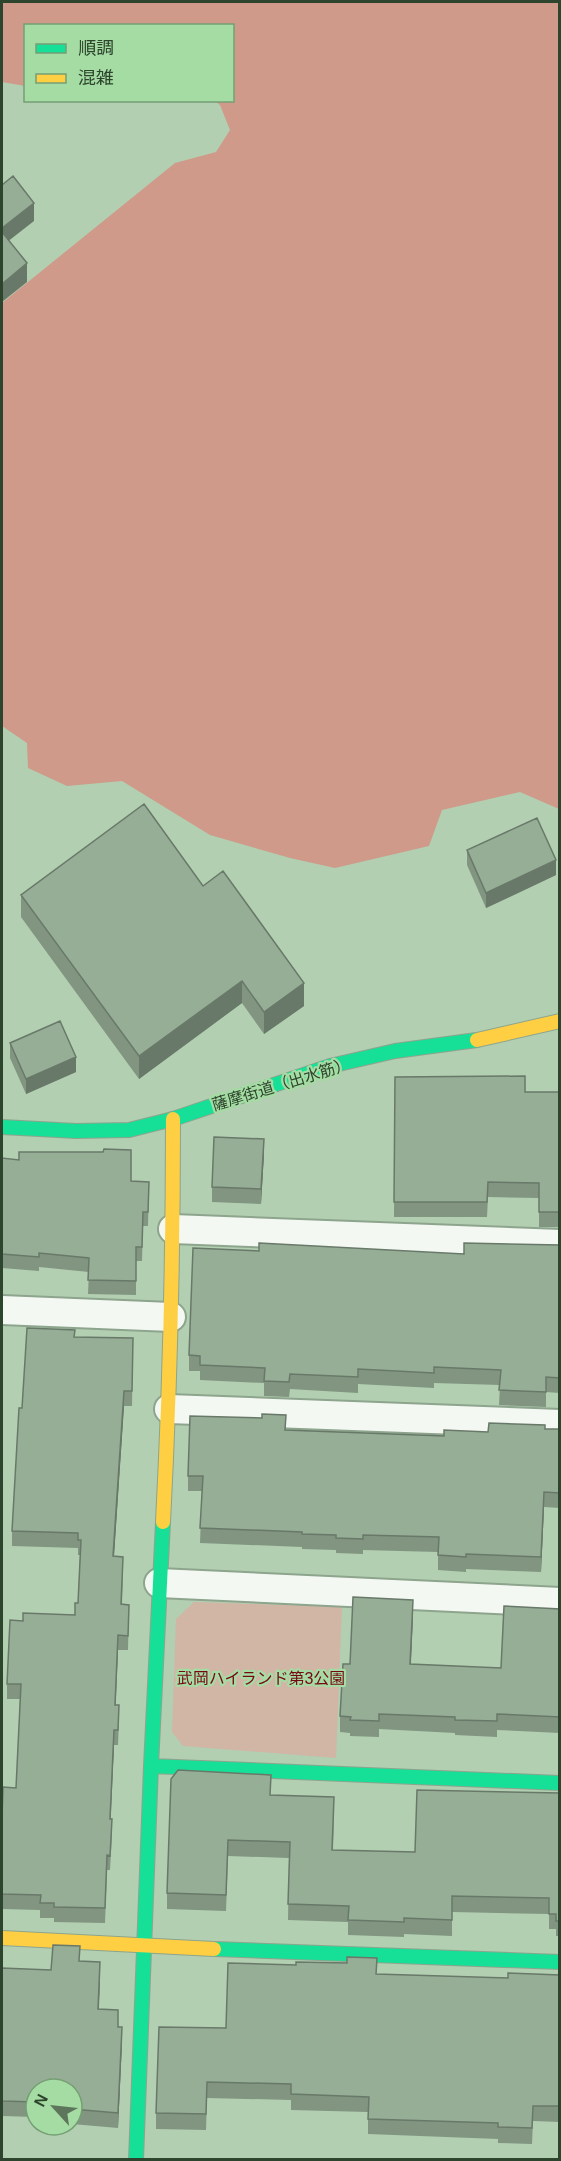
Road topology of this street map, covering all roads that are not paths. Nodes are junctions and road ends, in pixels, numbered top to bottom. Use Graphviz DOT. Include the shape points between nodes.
graph roads {
  1 [pos="560,1022"];
  2 [pos="172,1119"];
  3 [pos="2,1127"];
  4 [pos="173,1229"];
  5 [pos="560,1244"];
  6 [pos="2,1310"];
  7 [pos="171,1317"];
  8 [pos="169,1408"];
  9 [pos="560,1424"];
  10 [pos="159,1583"];
  11 [pos="560,1602"];
  12 [pos="151,1766"];
  13 [pos="560,1783"];
  14 [pos="2,1938"];
  15 [pos="143,1946"];
  16 [pos="560,1962"];
  17 [pos="136,2160"];
  1 -- 2 [label="street, 薩摩街道（出水筋）" via="330,1066"];
  2 -- 3 [label="street, 薩摩街道（出水筋）" via="129,1130"];
  2 -- 4 [label="street"];
  4 -- 5 [label="street"];
  4 -- 7 [label="street"];
  6 -- 7 [label="street"];
  7 -- 8 [label="street"];
  8 -- 9 [label="street"];
  8 -- 10 [label="street"];
  10 -- 11 [label="street"];
  10 -- 12 [label="street"];
  12 -- 13 [label="street"];
  12 -- 15 [label="street"];
  14 -- 15 [label="street"];
  15 -- 16 [label="street"];
  15 -- 17 [label="street"];
}
